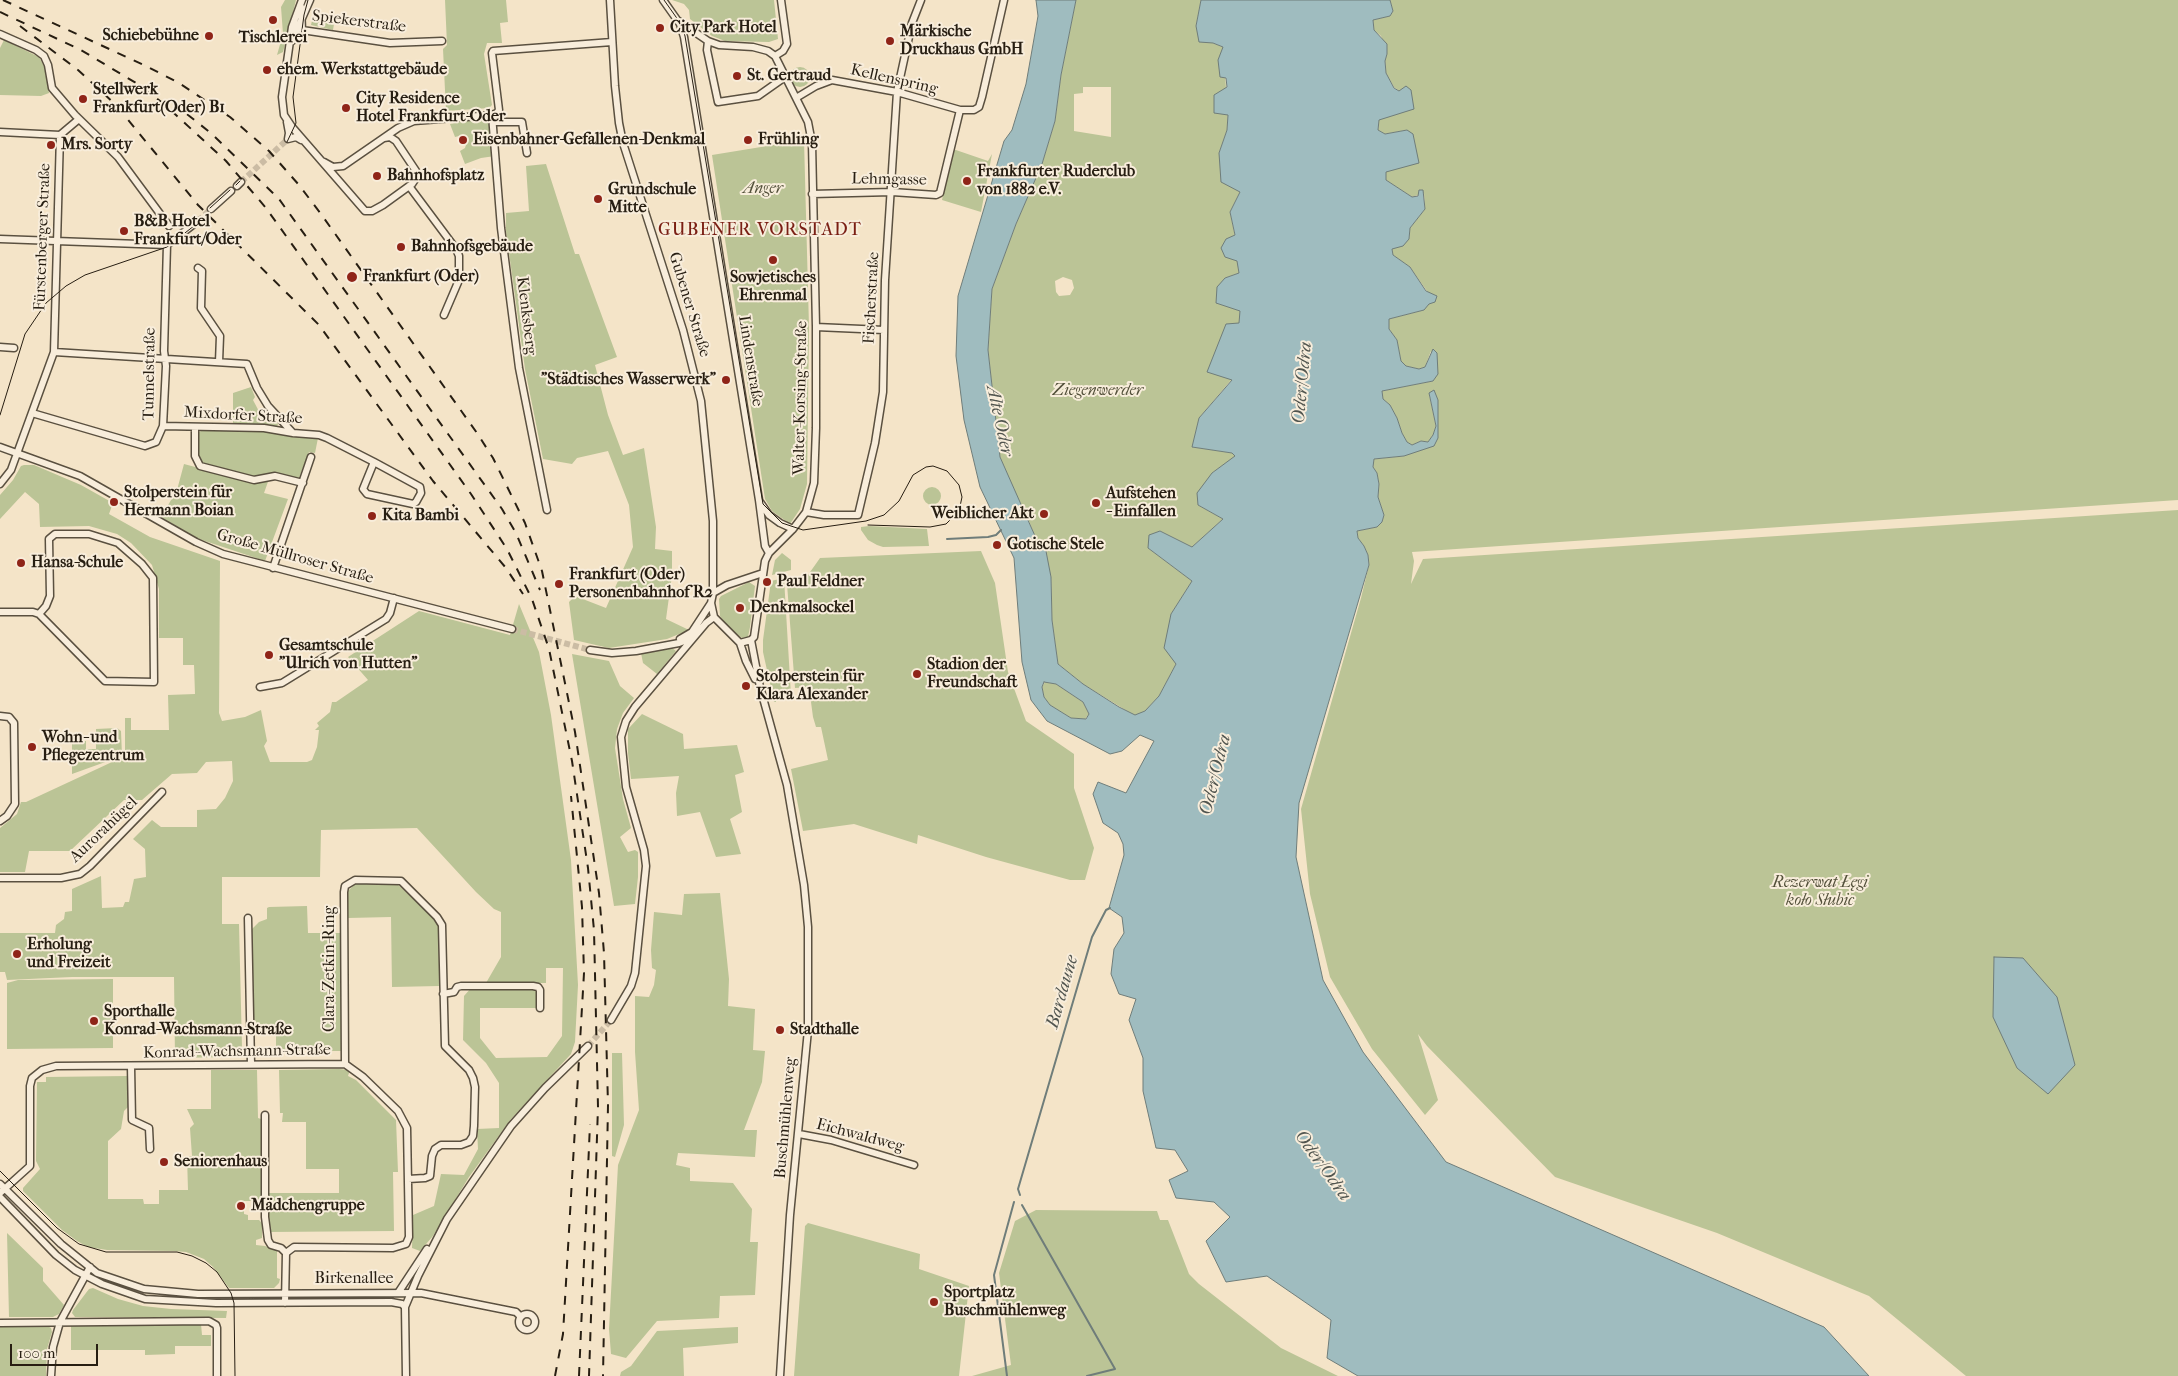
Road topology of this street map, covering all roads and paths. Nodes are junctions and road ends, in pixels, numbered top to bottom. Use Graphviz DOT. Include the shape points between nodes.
graph roads {
  1 [pos="310,0"];
  2 [pos="610,0"];
  3 [pos="663,0"];
  4 [pos="780,0"];
  5 [pos="921,0"];
  6 [pos="1004,0"];
  7 [pos="302,1"];
  8 [pos="302,20"];
  9 [pos="677,20"];
  10 [pos="0,34"];
  11 [pos="442,40"];
  12 [pos="708,41"];
  13 [pos="612,42"];
  14 [pos="289,47"];
  15 [pos="775,56"];
  16 [pos="785,77"];
  17 [pos="897,92"];
  18 [pos="796,98"];
  19 [pos="960,110"];
  20 [pos="79,119"];
  21 [pos="493,119"];
  22 [pos="287,121"];
  23 [pos="0,132"];
  24 [pos="60,135"];
  25 [pos="382,138"];
  26 [pos="307,143"];
  27 [pos="527,153"];
  28 [pos="332,169"];
  29 [pos="409,186"];
  30 [pos="231,191"];
  31 [pos="892,192"];
  32 [pos="812,194"];
  33 [pos="211,209"];
  34 [pos="198,221"];
  35 [pos="170,226"];
  36 [pos="0,239"];
  37 [pos="57,242"];
  38 [pos="167,245"];
  39 [pos="198,268"];
  40 [pos="444,315"];
  41 [pos="816,327"];
  42 [pos="884,330"];
  43 [pos="0,347"];
  44 [pos="14,348"];
  45 [pos="54,352"];
  46 [pos="165,360"];
  47 [pos="219,362"];
  48 [pos="32,413"];
  49 [pos="163,426"];
  50 [pos="195,427"];
  51 [pos="293,433"];
  52 [pos="0,447"];
  53 [pos="16,453"];
  54 [pos="311,457"];
  55 [pos="374,462"];
  56 [pos="303,482"];
  57 [pos="0,484"];
  58 [pos="759,500"];
  59 [pos="547,510"];
  60 [pos="806,512"];
  61 [pos="793,529"];
  62 [pos="769,553"];
  63 [pos="273,568"];
  64 [pos="763,573"];
  65 [pos="713,593"];
  66 [pos="394,598"];
  67 [pos="711,604"];
  68 [pos="0,612"];
  69 [pos="39,614"];
  70 [pos="714,617"];
  71 [pos="512,628"];
  72 [pos="694,638"];
  73 [pos="751,640"];
  74 [pos="740,643"];
  75 [pos="668,645"];
  76 [pos="590,650"];
  77 [pos="260,687"];
  78 [pos="760,687"];
  79 [pos="0,716"];
  80 [pos="162,792"];
  81 [pos="0,821"];
  82 [pos="0,878"];
  83 [pos="248,918"];
  84 [pos="443,994"];
  85 [pos="540,1008"];
  86 [pos="611,1020"];
  87 [pos="588,1046"];
  88 [pos="251,1064"];
  89 [pos="345,1064"];
  90 [pos="131,1066"];
  91 [pos="265,1115"];
  92 [pos="799,1134"];
  93 [pos="150,1149"];
  94 [pos="914,1165"];
  95 [pos="408,1179"];
  96 [pos="2,1189"];
  97 [pos="0,1197"];
  98 [pos="447,1219"];
  99 [pos="286,1253"];
  100 [pos="90,1267"];
  101 [pos="85,1276"];
  102 [pos="285,1293"];
  103 [pos="398,1293"];
  104 [pos="410,1293"];
  105 [pos="285,1302"];
  106 [pos="404,1307"];
  107 [pos="521,1317"];
  108 [pos="60,1322"];
  109 [pos="0,1323"];
  110 [pos="51,1376"];
  111 [pos="217,1376"];
  112 [pos="406,1376"];
  113 [pos="780,1376"];
  1 -- 8 [label="street"];
  2 -- 13 [label="street, Gubener Straße"];
  3 -- 9 [label="street, Lindenstraße"];
  4 -- 15 [label="street" via="787,44"];
  5 -- 17 [label="street, Fischerstraße" via="912,23"];
  6 -- 19 [label="street" via="978,107"];
  7 -- 8 [label="street"];
  7 -- 14 [label="street" via="292,27"];
  8 -- 11 [label="street, Spiekerstraße" via="302,30 390,43"];
  8 -- 14 [label="street"];
  9 -- 12 [label="street"];
  9 -- 58 [label="street, Lindenstraße" via="688,58"];
  10 -- 20 [label="street" via="44,56 52,88"];
  12 -- 15 [label="street" via="719,45 753,47"];
  12 -- 16 [label="street" via="718,102 758,96"];
  13 -- 21 [label="street, Klenksberg" via="493,51 499,110"];
  13 -- 65 [label="street, Gubener Straße" via="623,143 683,330 701,401 713,522"];
  14 -- 22 [label="street" via="282,97"];
  15 -- 16 [label="street, Walter-Korsing-Straße"];
  16 -- 18 [label="street, Walter-Korsing-Straße"];
  17 -- 18 [label="street, Kellenspring" via="832,80"];
  17 -- 19 [label="street, Kellenspring"];
  17 -- 31 [label="street, Fischerstraße"];
  18 -- 32 [label="street, Walter-Korsing-Straße" via="808,122 811,138"];
  19 -- 31 [label="street, Lehmgasse" via="940,193"];
  20 -- 24 [label="street"];
  20 -- 35 [label="street" via="118,157"];
  21 -- 25 [label="street" via="414,121"];
  21 -- 27 [label="street" via="522,122"];
  21 -- 59 [label="street, Klenksberg" via="501,228 519,368"];
  22 -- 26 [label="street"];
  22 -- 26 [label="street" via="288,139 296,137"];
  23 -- 24 [label="street"];
  24 -- 37 [label="street, Fürstenberger Straße"];
  25 -- 28 [label="street" via="343,166"];
  25 -- 29 [label="street" via="390,137 396,141 416,171 416,178"];
  26 -- 28 [label="street"];
  28 -- 29 [label="street" via="365,211 375,210"];
  29 -- 40 [label="street" via="459,256 459,280"];
  30 -- 33 [label="street"];
  31 -- 32 [label="street, Lehmgasse"];
  31 -- 42 [label="street, Fischerstraße"];
  32 -- 41 [label="street, Walter-Korsing-Straße"];
  34 -- 38 [label="street"];
  36 -- 37 [label="street"];
  37 -- 38 [label="street"];
  37 -- 45 [label="street, Fürstenberger Straße"];
  38 -- 46 [label="street, Tunnelstraße"];
  39 -- 47 [label="street" via="202,271 201,308 220,336"];
  41 -- 42 [label="street"];
  41 -- 60 [label="street, Walter-Korsing-Straße" via="814,483"];
  42 -- 60 [label="street, Fischerstraße" via="880,421 858,515"];
  43 -- 44 [label="street"];
  45 -- 46 [label="street"];
  45 -- 48 [label="street, Fürstenberger Straße"];
  46 -- 47 [label="street"];
  46 -- 49 [label="street, Tunnelstraße"];
  47 -- 51 [label="street" via="247,364 268,406"];
  48 -- 49 [label="street, Tunnelstraße" via="145,446 156,442"];
  48 -- 53 [label="street, Fürstenberger Straße"];
  49 -- 50 [label="street, Mixdorfer Straße"];
  50 -- 51 [label="street, Mixdorfer Straße" via="264,428"];
  50 -- 56 [label="street" via="195,456 200,466 254,480 275,476"];
  51 -- 55 [label="street, Mixdorfer Straße" via="327,438"];
  52 -- 53 [label="street, Große Müllroser Straße"];
  53 -- 57 [label="street, Fürstenberger Straße" via="11,470"];
  53 -- 63 [label="street, Große Müllroser Straße" via="80,476 196,542 223,554"];
  54 -- 56 [label="street"];
  55 -- 55 [label="street, Mixdorfer Straße" via="420,487 421,493 416,502 367,494 363,489"];
  56 -- 63 [label="street"];
  58 -- 61 [label="street" via="770,515"];
  58 -- 62 [label="street, Lindenstraße" via="765,546"];
  60 -- 61 [label="street, Walter-Korsing-Straße"];
  61 -- 62 [label="street, Walter-Korsing-Straße"];
  62 -- 64 [label="street"];
  63 -- 66 [label="street, Große Müllroser Straße"];
  64 -- 65 [label="street"];
  64 -- 73 [label="street" via="756,631"];
  65 -- 67 [label="street, Gubener Straße"];
  66 -- 71 [label="street, Große Müllroser Straße"];
  66 -- 77 [label="street" via="386,618 282,683"];
  67 -- 70 [label="street"];
  67 -- 75 [label="street" via="692,632"];
  68 -- 69 [label="street"];
  69 -- 69 [label="street" via="105,681 154,682 152,578 142,564 118,543 89,534 55,534 49,539 50,596"];
  70 -- 72 [label="street"];
  70 -- 74 [label="street"];
  72 -- 75 [label="street"];
  72 -- 86 [label="street" via="635,707 621,738 626,787 646,866 635,973 632,986"];
  73 -- 74 [label="street"];
  73 -- 78 [label="street, Buschmühlenweg"];
  74 -- 78 [label="street, Buschmühlenweg"];
  75 -- 76 [label="street" via="612,653"];
  78 -- 92 [label="street, Buschmühlenweg" via="789,794 808,927 808,1030"];
  79 -- 81 [label="street" via="9,717 14,723 15,794 15,804 8,816"];
  80 -- 82 [label="street, Aurorahügel" via="80,874 61,878"];
  83 -- 88 [label="street"];
  84 -- 85 [label="street" via="454,992 461,986 533,986 540,990"];
  84 -- 89 [label="street, Clara-Zetkin-Ring" via="442,924 437,916 401,881 351,882 345,886"];
  84 -- 95 [label="street, Clara-Zetkin-Ring" via="445,1046 469,1070 475,1087 473,1136 461,1145 441,1145 432,1156 430,1176"];
  87 -- 98 [label="street" via="510,1126"];
  88 -- 89 [label="street, Konrad-Wachsmann-Straße"];
  88 -- 90 [label="street, Konrad-Wachsmann-Straße"];
  89 -- 95 [label="street, Konrad-Wachsmann-Straße" via="398,1111 407,1128"];
  90 -- 93 [label="street" via="132,1120 149,1128"];
  90 -- 96 [label="street, Konrad-Wachsmann-Straße" via="56,1066 42,1070 32,1078 30,1166"];
  91 -- 99 [label="street" via="268,1240"];
  92 -- 94 [label="street, Eichwaldweg" via="831,1140"];
  92 -- 113 [label="street, Buschmühlenweg" via="790,1215"];
  95 -- 99 [label="street, Konrad-Wachsmann-Straße" via="409,1238 406,1244 393,1248 294,1247"];
  96 -- 100 [label="street, Birkenallee"];
  97 -- 101 [label="street, Birkenallee" via="56,1255"];
  98 -- 103 [label="street"];
  98 -- 104 [label="street"];
  99 -- 102 [label="street"];
  100 -- 101 [label="street"];
  100 -- 102 [label="street, Birkenallee" via="120,1282 166,1292"];
  101 -- 105 [label="street, Birkenallee" via="145,1299"];
  101 -- 108 [label="street"];
  102 -- 103 [label="street, Birkenallee"];
  102 -- 105 [label="street"];
  103 -- 104 [label="street, Birkenallee"];
  104 -- 106 [label="street, Birkenallee"];
  104 -- 107 [label="street" via="516,1312"];
  105 -- 106 [label="street, Birkenallee" via="391,1302"];
  106 -- 112 [label="street"];
  108 -- 109 [label="street"];
  108 -- 110 [label="street" via="53,1347"];
  108 -- 111 [label="street" via="214,1322 217,1328"];
}
